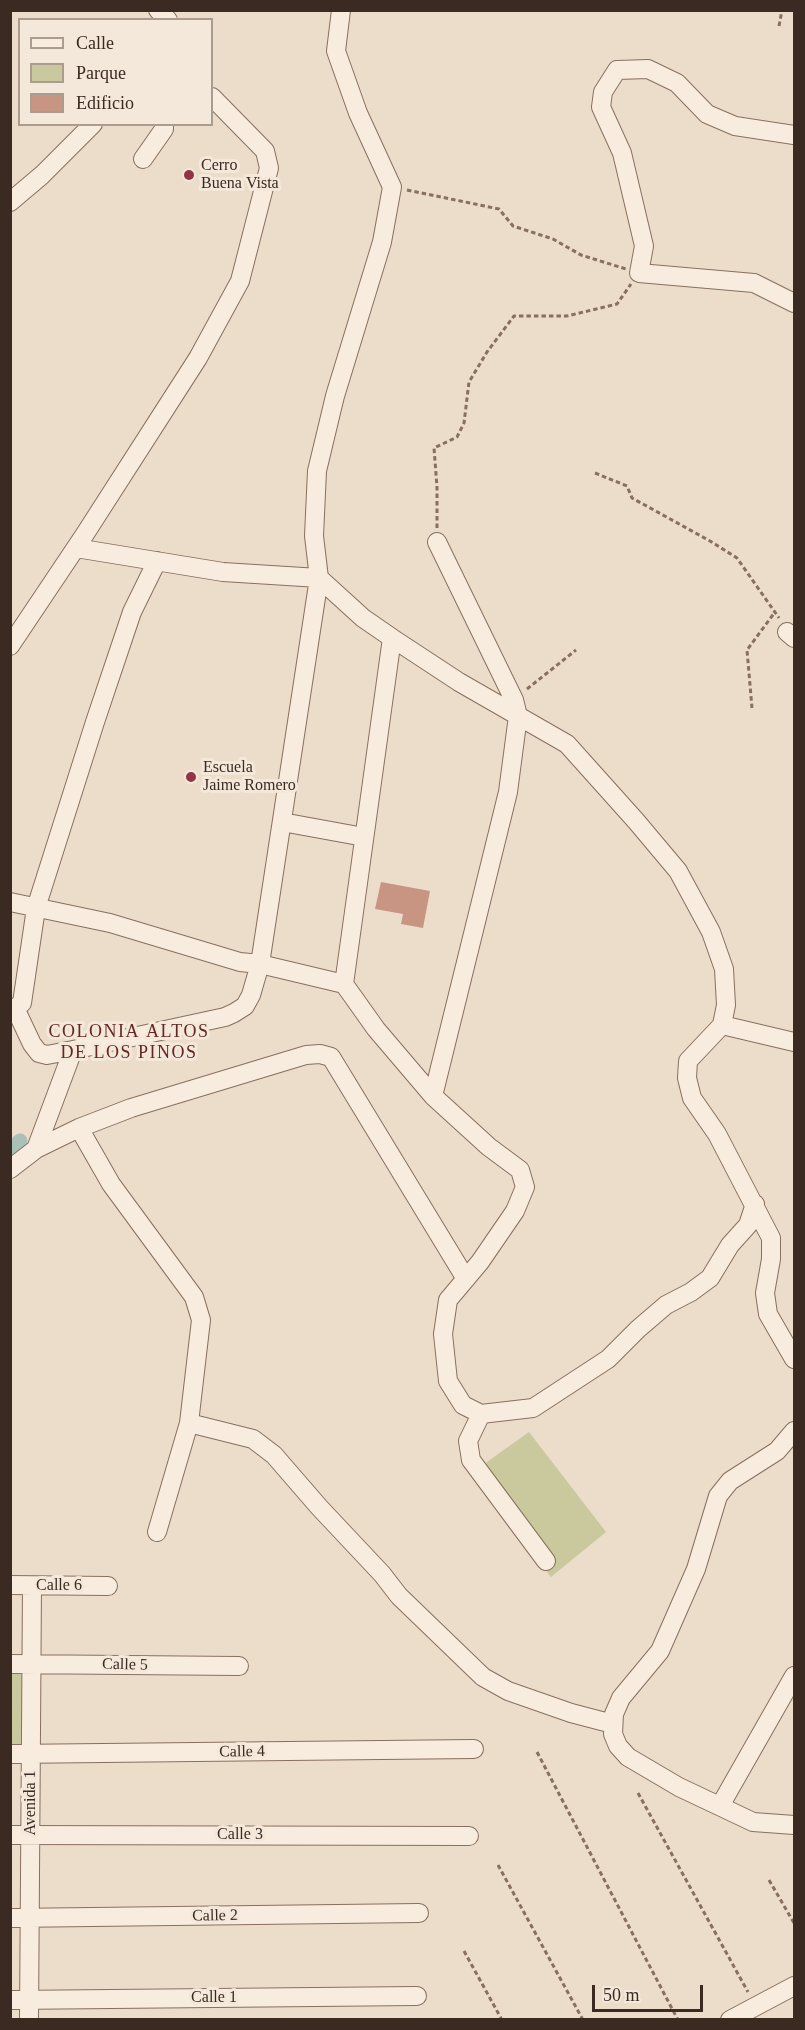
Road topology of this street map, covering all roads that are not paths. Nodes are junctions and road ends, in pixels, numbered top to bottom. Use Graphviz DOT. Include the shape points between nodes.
graph roads {
  1 [pos="341,10"];
  2 [pos="213,98"];
  3 [pos="91,126"];
  4 [pos="164,126"];
  5 [pos="795,135"];
  6 [pos="143,159"];
  7 [pos="10,202"];
  8 [pos="795,303"];
  9 [pos="437,542"];
  10 [pos="76,549"];
  11 [pos="157,561"];
  12 [pos="319,578"];
  13 [pos="392,638"];
  14 [pos="10,646"];
  15 [pos="516,708"];
  16 [pos="282,822"];
  17 [pos="364,837"];
  18 [pos="10,902"];
  19 [pos="36,908"];
  20 [pos="260,964"];
  21 [pos="344,984"];
  22 [pos="13,1011"];
  23 [pos="722,1025"];
  24 [pos="795,1042"];
  25 [pos="73,1050"];
  26 [pos="433,1096"];
  27 [pos="80,1128"];
  28 [pos="36,1149"];
  29 [pos="10,1169"];
  30 [pos="755,1204"];
  31 [pos="466,1279"];
  32 [pos="795,1359"];
  33 [pos="480,1414"];
  34 [pos="189,1423"];
  35 [pos="795,1431"];
  36 [pos="157,1532"];
  37 [pos="546,1561"];
  38 [pos="10,1586"];
  39 [pos="32,1586"];
  40 [pos="108,1586"];
  41 [pos="10,1664"];
  42 [pos="31,1664"];
  43 [pos="239,1666"];
  44 [pos="795,1676"];
  45 [pos="613,1724"];
  46 [pos="474,1749"];
  47 [pos="10,1754"];
  48 [pos="31,1754"];
  49 [pos="720,1806"];
  50 [pos="795,1826"];
  51 [pos="10,1834"];
  52 [pos="31,1834"];
  53 [pos="469,1836"];
  54 [pos="418,1913"];
  55 [pos="10,1918"];
  56 [pos="30,1919"];
  57 [pos="795,1986"];
  58 [pos="417,1996"];
  59 [pos="10,2000"];
  60 [pos="29,2000"];
  61 [pos="29,2019"];
  62 [pos="730,2019"];
  1 -- 12 [label="street" via="336,51 358,113 392,187 382,242 335,396 317,471 314,536"];
  2 -- 10 [label="street" via="265,151 269,168 240,280 198,358"];
  3 -- 7 [label="street"];
  4 -- 6 [label="street"];
  5 -- 8 [label="street" via="735,126 707,114 677,83 648,69 617,70 603,92 601,107 622,153 644,246 639,273 754,283"];
  9 -- 15 [label="street"];
  10 -- 11 [label="street"];
  10 -- 14 [label="street"];
  11 -- 12 [label="street" via="223,572"];
  11 -- 19 [label="street" via="132,612"];
  12 -- 13 [label="street"];
  12 -- 16 [label="street"];
  13 -- 15 [label="street" via="459,682"];
  13 -- 17 [label="street"];
  15 -- 23 [label="street" via="567,744 678,871 711,932 724,969 726,1005"];
  15 -- 26 [label="street" via="508,792"];
  16 -- 17 [label="street"];
  16 -- 20 [label="street"];
  17 -- 21 [label="street"];
  18 -- 19 [label="street"];
  19 -- 20 [label="street" via="110,923 240,962"];
  19 -- 22 [label="street" via="22,1003"];
  20 -- 21 [label="street"];
  20 -- 25 [label="street" via="251,995 245,1006 234,1013"];
  21 -- 26 [label="street"];
  22 -- 25 [label="street" via="39,1053"];
  23 -- 24 [label="street"];
  23 -- 30 [label="street" via="688,1061 687,1078 692,1098 717,1134"];
  25 -- 28 [label="street"];
  26 -- 31 [label="street" via="520,1170 525,1187 515,1211"];
  27 -- 28 [label="street"];
  27 -- 31 [label="street" via="131,1108 306,1055 330,1057"];
  27 -- 34 [label="street" via="111,1184 194,1297 201,1320"];
  28 -- 29 [label="street"];
  30 -- 32 [label="street" via="771,1238 765,1293 768,1314"];
  30 -- 33 [label="street" via="748,1225 710,1278 666,1305 608,1359 533,1408"];
  31 -- 33 [label="street" via="448,1300 443,1334 448,1381 463,1406"];
  33 -- 37 [label="street" via="468,1442 471,1460"];
  34 -- 36 [label="street"];
  34 -- 45 [label="street" via="253,1439 274,1455 399,1596 483,1677 508,1691"];
  35 -- 45 [label="street" via="777,1451 730,1481 718,1496 696,1569 660,1651 621,1698"];
  38 -- 39 [label="street, Calle 6"];
  39 -- 40 [label="street, Calle 6"];
  39 -- 42 [label="street, Avenida 1"];
  41 -- 42 [label="street, Calle 5"];
  42 -- 43 [label="street, Calle 5"];
  42 -- 48 [label="street, Avenida 1"];
  44 -- 49 [label="street"];
  45 -- 49 [label="street" via="618,1746 628,1757"];
  46 -- 48 [label="street, Calle 4"];
  47 -- 48 [label="street, Calle 4"];
  48 -- 52 [label="street, Avenida 1"];
  49 -- 50 [label="street" via="753,1822"];
  51 -- 52 [label="street, Calle 3"];
  52 -- 53 [label="street, Calle 3"];
  52 -- 56 [label="street, Avenida 1"];
  54 -- 56 [label="street, Calle 2"];
  55 -- 56 [label="street, Calle 2"];
  56 -- 60 [label="street, Avenida 1"];
  57 -- 62 [label="street"];
  58 -- 60 [label="street, Calle 1"];
  59 -- 60 [label="street, Calle 1"];
  60 -- 61 [label="street, Avenida 1"];
}
